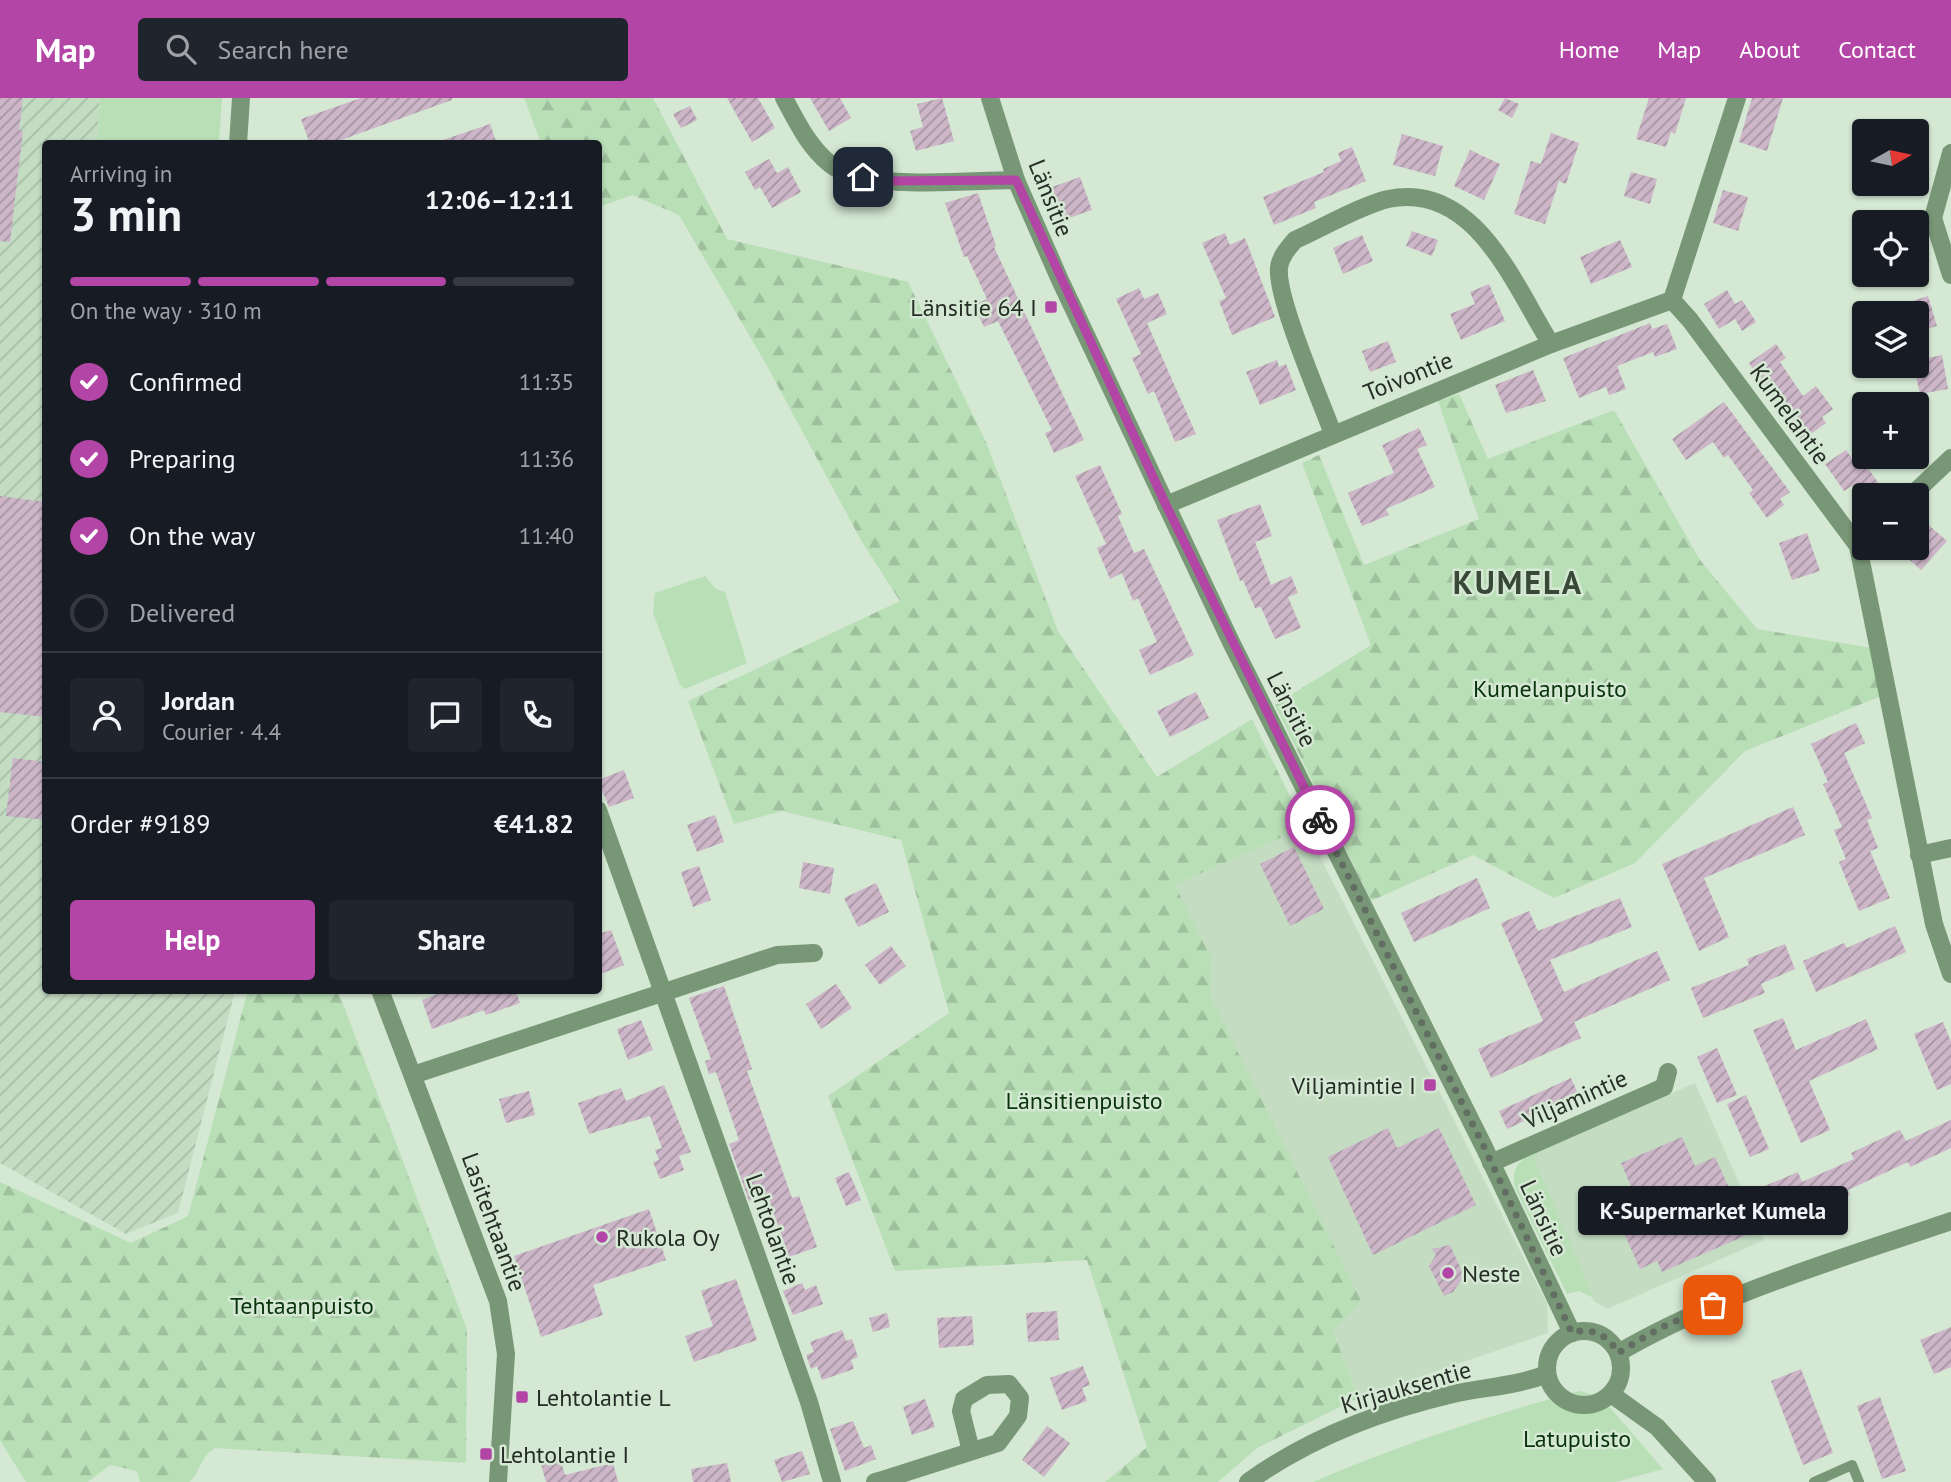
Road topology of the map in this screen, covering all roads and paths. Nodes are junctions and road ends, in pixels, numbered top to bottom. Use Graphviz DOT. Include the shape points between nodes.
graph roads {
  1 [pos="241,98"];
  2 [pos="784,98"];
  3 [pos="990,98"];
  4 [pos="1737,98"];
  5 [pos="238,140"];
  6 [pos="1951,153"];
  7 [pos="1016,180"];
  8 [pos="1951,275"];
  9 [pos="1672,300"];
  10 [pos="1551,344"];
  11 [pos="1333,434"];
  12 [pos="1951,458"];
  13 [pos="1925,483"];
  14 [pos="1166,505"];
  15 [pos="1852,531"];
  16 [pos="1864,560"];
  17 [pos="602,821"];
  18 [pos="1951,848"];
  19 [pos="1919,855"];
  20 [pos="814,953"];
  21 [pos="1951,974"];
  22 [pos="382,994"];
  23 [pos="663,994"];
  24 [pos="1668,1072"];
  25 [pos="413,1075"];
  26 [pos="1491,1163"];
  27 [pos="1951,1222"];
  28 [pos="1572,1333"];
  29 [pos="1618,1353"];
  30 [pos="1547,1374"];
  31 [pos="1611,1394"];
  32 [pos="971,1451"];
  33 [pos="498,1482"];
  34 [pos="832,1482"];
  35 [pos="875,1482"];
  36 [pos="1248,1482"];
  37 [pos="1707,1482"];
  38 [pos="1814,1482"];
  39 [pos="1859,1482"];
  1 -- 5 [label="street"];
  2 -- 7 [label="street" via="814,149 846,174 881,181"];
  3 -- 7 [label="street, Länsitie"];
  4 -- 9 [label="street"];
  6 -- 8 [label="street" via="1933,218"];
  7 -- 14 [label="street, Länsitie"];
  9 -- 10 [label="street, Toivontie"];
  9 -- 15 [label="street, Kumelantie"];
  10 -- 11 [label="street, Toivontie"];
  10 -- 11 [label="street" via="1503,259 1477,230 1444,204 1426,198 1387,199 1294,240 1279,267 1285,302"];
  11 -- 14 [label="street, Toivontie"];
  12 -- 13 [label="street"];
  14 -- 26 [label="street, Länsitie"];
  16 -- 19 [label="street, Kumelantie"];
  17 -- 23 [label="street, Lehtolantie"];
  18 -- 19 [label="street"];
  19 -- 21 [label="street, Kumelantie" via="1934,925"];
  20 -- 23 [label="street" via="776,955"];
  22 -- 25 [label="street, Lasitehtaantie"];
  23 -- 25 [label="street"];
  23 -- 34 [label="street, Lehtolantie" via="808,1402"];
  24 -- 26 [label="street, Viljamintie" via="1664,1087"];
  25 -- 33 [label="street, Lasitehtaantie" via="498,1301 506,1354"];
  26 -- 28 [label="street, Länsitie"];
  27 -- 29 [label="street" via="1713,1305"];
  28 -- 29 [label="street" via="1601,1335"];
  28 -- 30 [label="street" via="1550,1352"];
  29 -- 31 [label="street" via="1621,1373"];
  30 -- 31 [label="street" via="1558,1395 1568,1402 1591,1405"];
  30 -- 36 [label="street, Kirjauksentie" via="1380,1414 1285,1456"];
  31 -- 37 [label="street" via="1657,1427"];
  32 -- 35 [label="street"];
  38 -- 39 [label="lane" via="1853,1465"];
}
